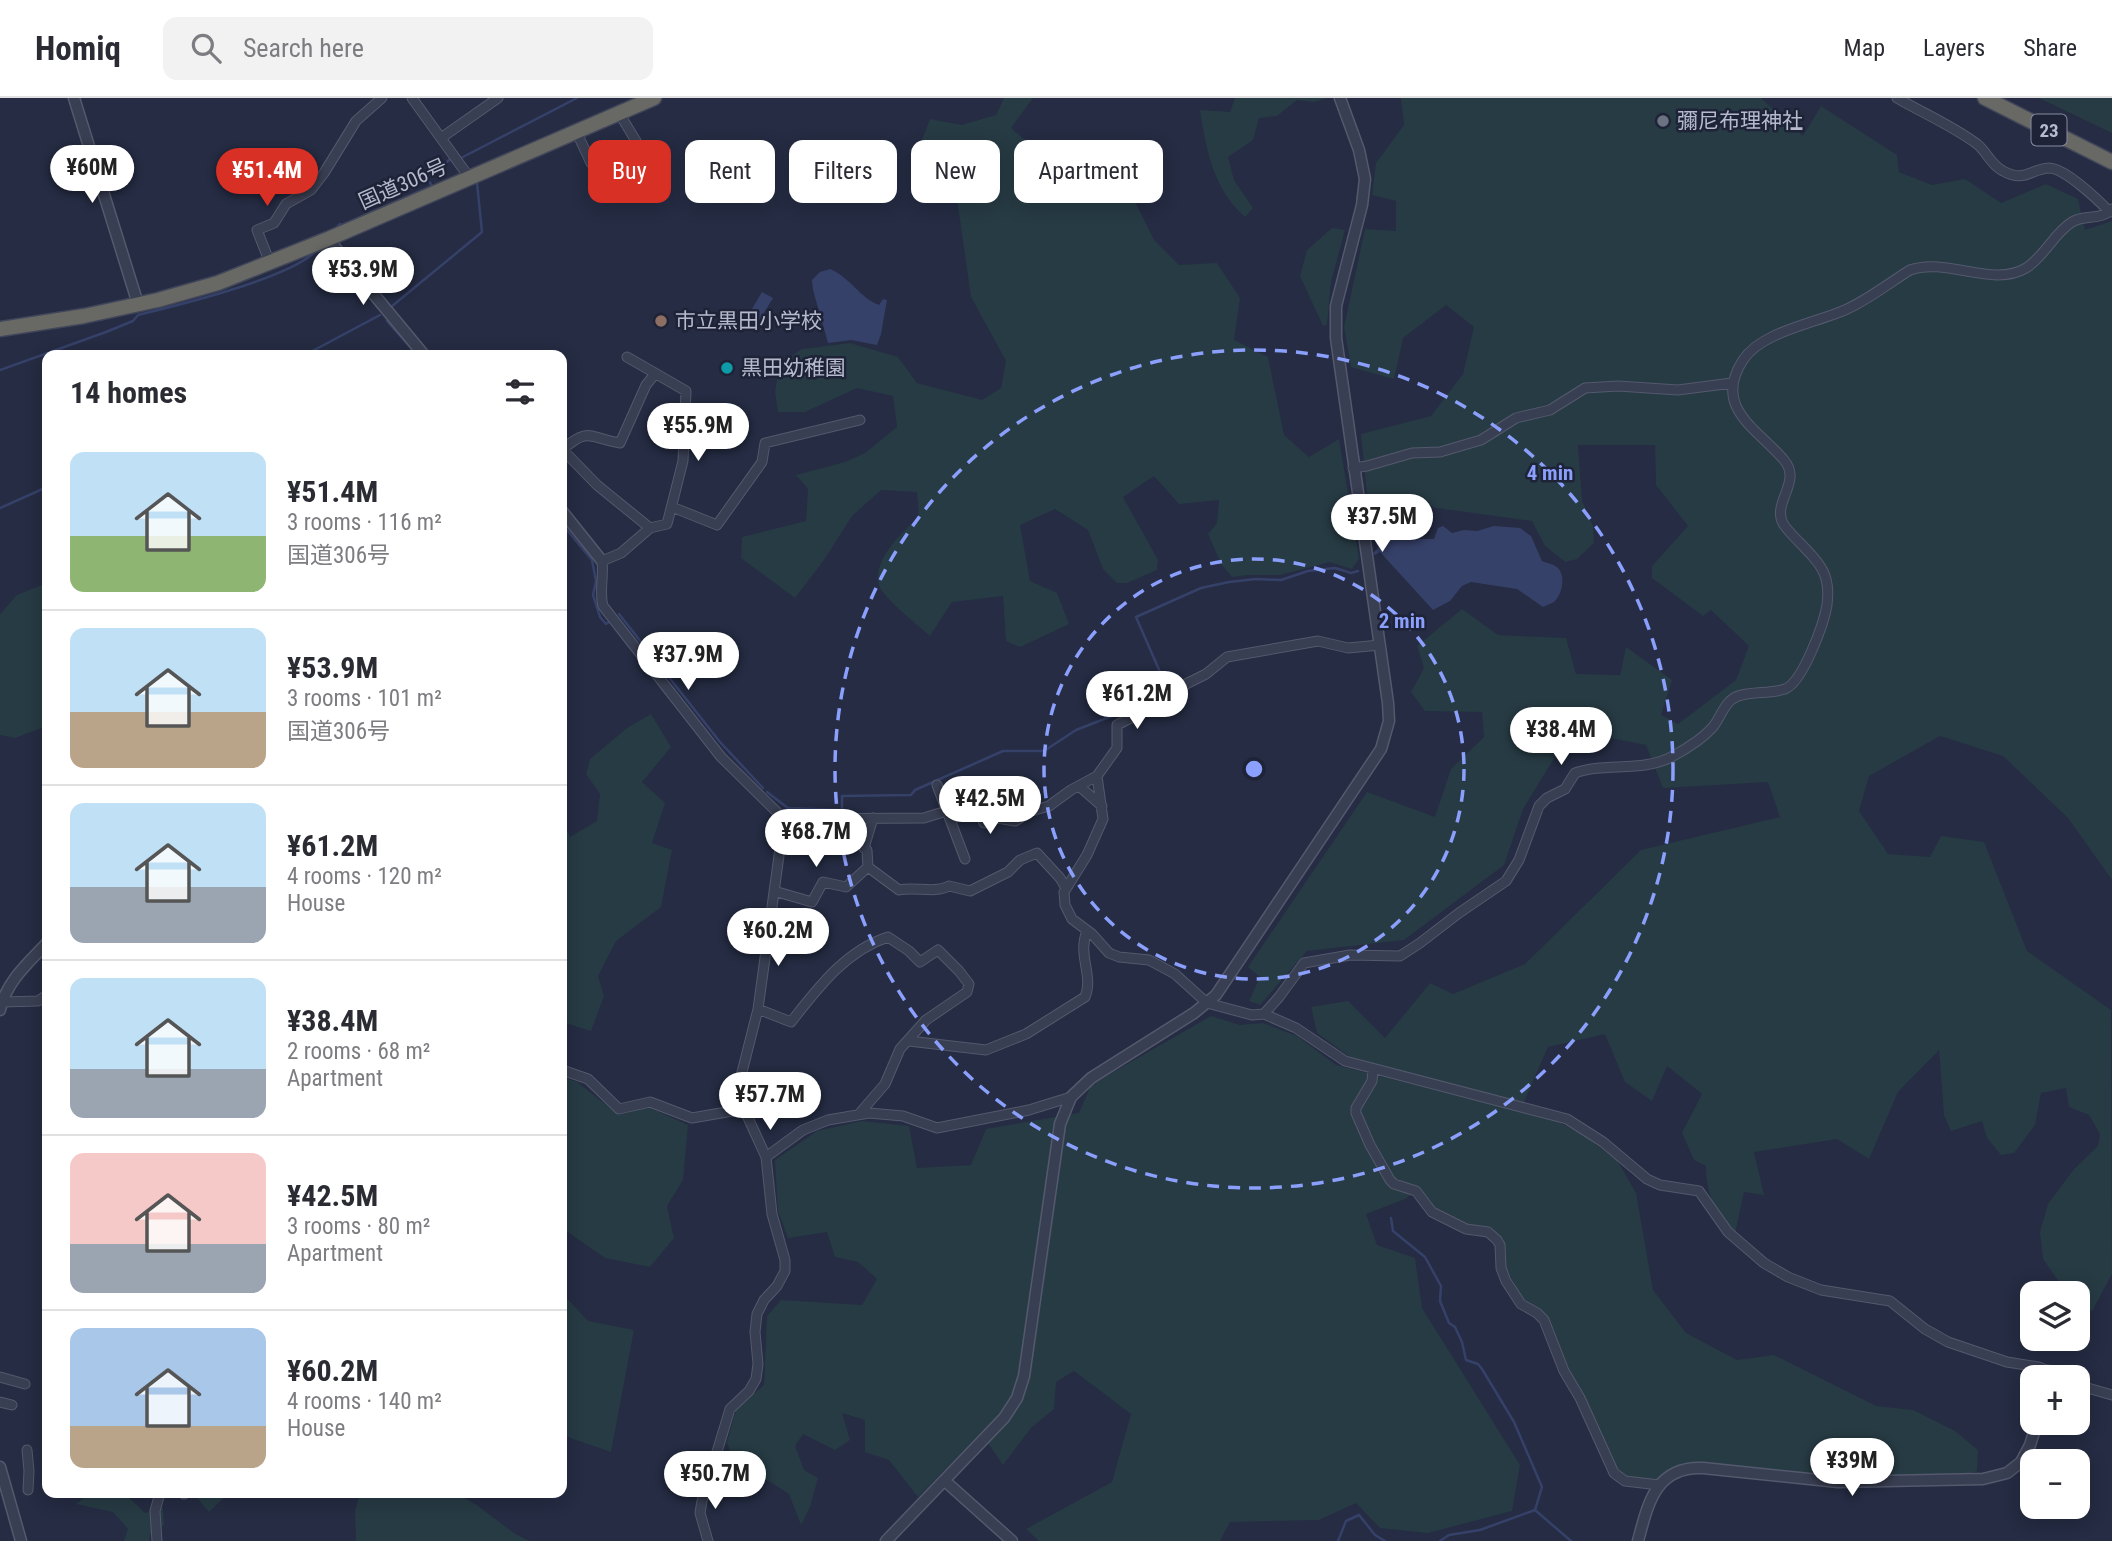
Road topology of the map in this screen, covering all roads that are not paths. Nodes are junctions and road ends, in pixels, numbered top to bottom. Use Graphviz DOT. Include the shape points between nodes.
graph roads {
  1 [pos="74,98"];
  2 [pos="382,98"];
  3 [pos="412,98"];
  4 [pos="498,98"];
  5 [pos="654,98"];
  6 [pos="1340,98"];
  7 [pos="1897,98"];
  8 [pos="1985,98"];
  9 [pos="619,113"];
  10 [pos="576,131"];
  11 [pos="441,138"];
  12 [pos="635,140"];
  13 [pos="588,155"];
  14 [pos="2112,162"];
  15 [pos="469,177"];
  16 [pos="2111,211"];
  17 [pos="328,239"];
  18 [pos="270,263"];
  19 [pos="138,304"];
  20 [pos="0,329"];
  21 [pos="421,350"];
  22 [pos="627,357"];
  23 [pos="655,374"];
  24 [pos="1732,383"];
  25 [pos="860,420"];
  26 [pos="567,445"];
  27 [pos="567,454"];
  28 [pos="1353,468"];
  29 [pos="672,507"];
  30 [pos="567,517"];
  31 [pos="650,528"];
  32 [pos="602,561"];
  33 [pos="1380,645"];
  34 [pos="1097,776"];
  35 [pos="937,785"];
  36 [pos="1079,786"];
  37 [pos="1102,806"];
  38 [pos="946,813"];
  39 [pos="873,818"];
  40 [pos="784,819"];
  41 [pos="965,859"];
  42 [pos="868,867"];
  43 [pos="1066,888"];
  44 [pos="774,891"];
  45 [pos="1087,931"];
  46 [pos="42,948"];
  47 [pos="42,998"];
  48 [pos="1207,1003"];
  49 [pos="1,1006"];
  50 [pos="758,1009"];
  51 [pos="1264,1014"];
  52 [pos="909,1041"];
  53 [pos="1373,1070"];
  54 [pos="567,1072"];
  55 [pos="1071,1097"];
  56 [pos="744,1109"];
  57 [pos="859,1114"];
  58 [pos="765,1157"];
  59 [pos="2032,1365"];
  60 [pos="0,1377"];
  61 [pos="25,1384"];
  62 [pos="2090,1389"];
  63 [pos="2112,1395"];
  64 [pos="0,1402"];
  65 [pos="12,1405"];
  66 [pos="2033,1435"];
  67 [pos="27,1450"];
  68 [pos="0,1467"];
  69 [pos="945,1481"];
  70 [pos="1659,1485"];
  71 [pos="28,1490"];
  72 [pos="159,1498"];
  73 [pos="21,1541"];
  74 [pos="157,1541"];
  75 [pos="708,1541"];
  76 [pos="886,1541"];
  77 [pos="1012,1541"];
  78 [pos="1638,1541"];
  1 -- 19 [label="street"];
  2 -- 18 [label="street" via="356,121 311,190 286,204 274,223 257,230"];
  3 -- 11 [label="street"];
  4 -- 11 [label="street"];
  5 -- 9 [label="highway, 国道306号"];
  6 -- 28 [label="street" via="1365,178 1336,306"];
  7 -- 16 [label="street" via="1976,143 2000,169 2014,176 2057,170"];
  8 -- 14 [label="highway, 23"];
  9 -- 10 [label="highway, 国道306号"];
  9 -- 12 [label="street"];
  10 -- 13 [label="street"];
  10 -- 15 [label="highway, 国道306号"];
  11 -- 15 [label="street"];
  15 -- 17 [label="highway, 国道306号"];
  16 -- 24 [label="street" via="2071,223 2039,257 2012,273 1938,266 1910,271 1847,309 1766,340 1744,358"];
  17 -- 18 [label="highway, 国道306号"];
  17 -- 21 [label="street"];
  18 -- 19 [label="highway, 国道306号" via="218,283"];
  19 -- 20 [label="highway, 国道306号"];
  22 -- 23 [label="street"];
  23 -- 26 [label="street" via="620,443 584,435"];
  23 -- 29 [label="street" via="686,391 683,461"];
  24 -- 28 [label="street" via="1678,390 1586,388 1550,410 1516,418 1481,440"];
  24 -- 51 [label="street" via="1737,409 1790,469 1781,520 1825,576 1826,609 1799,675 1786,688 1736,696 1713,727 1668,759 1575,773 1565,789 1539,806 1519,860 1497,888 1400,956 1350,955 1304,963"];
  25 -- 29 [label="street" via="765,443 762,463 717,525"];
  27 -- 31 [label="street"];
  28 -- 33 [label="street"];
  29 -- 31 [label="street" via="667,524"];
  30 -- 32 [label="street"];
  31 -- 32 [label="street" via="621,553"];
  32 -- 40 [label="street" via="601,598 608,614 714,748"];
  33 -- 34 [label="street" via="1348,648 1318,642 1227,657 1174,690 1168,699 1117,725 1117,748"];
  33 -- 48 [label="street" via="1389,721 1381,750"];
  34 -- 36 [label="street"];
  34 -- 37 [label="street"];
  35 -- 38 [label="street"];
  36 -- 37 [label="street"];
  36 -- 38 [label="street" via="1015,821 997,818 984,822 975,802"];
  37 -- 43 [label="street" via="1099,830"];
  38 -- 39 [label="street"];
  38 -- 41 [label="street"];
  39 -- 40 [label="street"];
  39 -- 42 [label="street" via="864,848"];
  40 -- 44 [label="street"];
  42 -- 43 [label="street" via="899,890 949,886 970,891 1037,853"];
  42 -- 44 [label="street" via="846,887 823,882 812,902"];
  43 -- 45 [label="street" via="1067,911"];
  44 -- 50 [label="street"];
  45 -- 48 [label="street" via="1109,953 1149,960 1175,974"];
  45 -- 52 [label="street" via="1082,949 1088,992 1073,1005 1026,1034 986,1050"];
  46 -- 49 [label="street" via="18,974"];
  47 -- 49 [label="street"];
  48 -- 51 [label="street"];
  48 -- 55 [label="street" via="1098,1073"];
  50 -- 52 [label="street" via="791,1022 854,953 888,937 920,962 938,950 969,984 965,995 926,1020"];
  50 -- 56 [label="street" via="740,1080"];
  51 -- 53 [label="street" via="1296,1028 1345,1061"];
  52 -- 57 [label="street" via="895,1056 883,1088"];
  53 -- 59 [label="street" via="1567,1119 1647,1179 1699,1191 1728,1232 1788,1277 1821,1290 1890,1301 1948,1342 2007,1362"];
  53 -- 70 [label="street" via="1356,1114 1390,1180 1416,1191 1432,1212 1444,1219 1488,1232 1497,1240 1506,1282 1521,1304 1545,1320 1564,1371 1614,1473 1625,1480"];
  54 -- 56 [label="street" via="588,1079 619,1109 650,1102 692,1118"];
  55 -- 57 [label="street" via="937,1128 903,1116"];
  55 -- 69 [label="street" via="1060,1124 1021,1387 1004,1418"];
  56 -- 58 [label="street"];
  57 -- 58 [label="street" via="818,1122"];
  58 -- 75 [label="street" via="785,1271 757,1314 756,1379 730,1409 702,1501 701,1520"];
  60 -- 61 [label="street"];
  62 -- 63 [label="street"];
  64 -- 65 [label="street"];
  66 -- 70 [label="street" via="2021,1462 2007,1473 1983,1479 1838,1482 1697,1468 1676,1473"];
  67 -- 71 [label="street"];
  68 -- 73 [label="street"];
  69 -- 76 [label="street"];
  69 -- 77 [label="street"];
  70 -- 78 [label="street"];
  72 -- 74 [label="street"];
}
